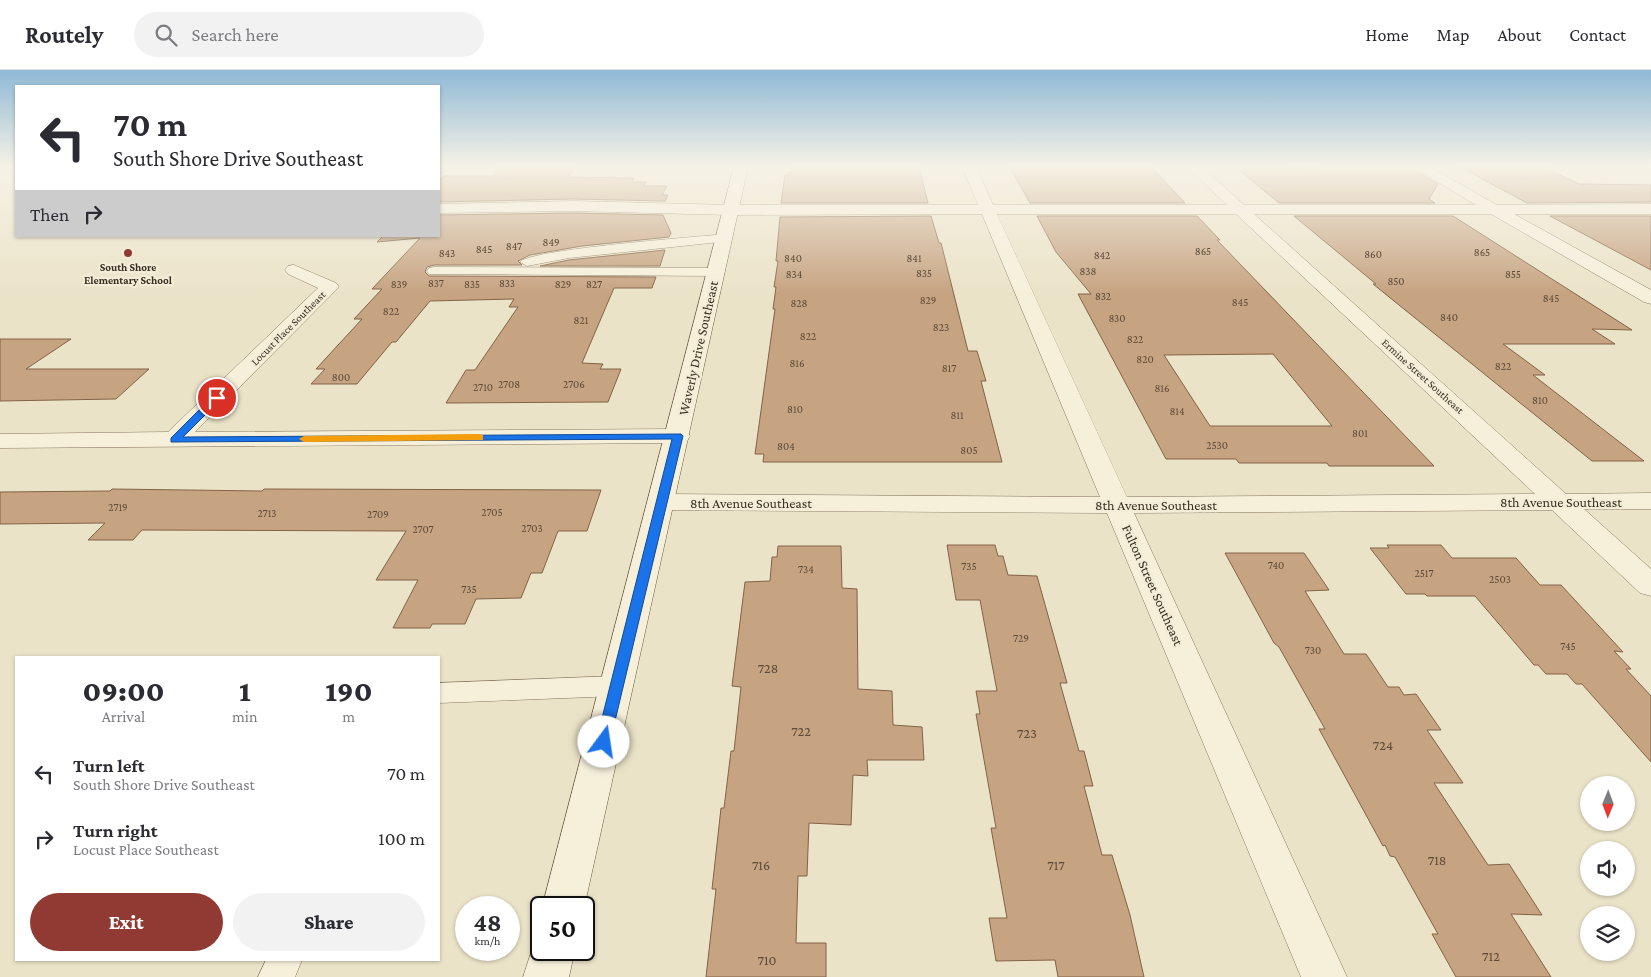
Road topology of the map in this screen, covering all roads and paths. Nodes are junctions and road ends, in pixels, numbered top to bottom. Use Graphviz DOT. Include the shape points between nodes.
graph roads {
  1 [pos="462,209"];
  2 [pos="704,209"];
  3 [pos="1600,209"];
  4 [pos="440,210"];
  5 [pos="731,210"];
  6 [pos="988,210"];
  7 [pos="1240,210"];
  8 [pos="1495,210"];
  9 [pos="725,238"];
  10 [pos="294,270"];
  11 [pos="520,271"];
  12 [pos="434,272"];
  13 [pos="716,272"];
  14 [pos="1651,298"];
  15 [pos="678,436"];
  16 [pos="174,440"];
  17 [pos="0,441"];
  18 [pos="1651,501"];
  19 [pos="662,502"];
  20 [pos="1559,502"];
  21 [pos="1119,505"];
  22 [pos="1651,586"];
  23 [pos="617,686"];
  24 [pos="440,693"];
  25 [pos="566,896"];
  26 [pos="284,961"];
  27 [pos="550,961"];
  28 [pos="276,977"];
  29 [pos="546,977"];
  30 [pos="1324,977"];
  1 -- 4 [label="street"];
  2 -- 5 [label="street"];
  3 -- 8 [label="street"];
  5 -- 6 [label="street"];
  5 -- 9 [label="street, Waverly Drive Southeast"];
  6 -- 7 [label="street"];
  6 -- 21 [label="street, Fulton Street Southeast"];
  7 -- 8 [label="street"];
  7 -- 20 [label="street, Ermine Street Southeast"];
  8 -- 14 [label="street"];
  9 -- 11 [label="lane" via="528,260"];
  9 -- 13 [label="street, Waverly Drive Southeast"];
  10 -- 16 [label="street, Locust Place Southeast" via="330,287"];
  11 -- 12 [label="lane"];
  11 -- 13 [label="lane"];
  13 -- 15 [label="street, Waverly Drive Southeast"];
  15 -- 16 [label="street"];
  15 -- 19 [label="street, Waverly Drive Southeast"];
  16 -- 17 [label="street"];
  18 -- 20 [label="street, 8th Avenue Southeast"];
  19 -- 21 [label="street, 8th Avenue Southeast"];
  19 -- 23 [label="street, Waverly Drive Southeast"];
  20 -- 21 [label="street, 8th Avenue Southeast"];
  20 -- 22 [label="street, Ermine Street Southeast"];
  21 -- 30 [label="street, Fulton Street Southeast"];
  23 -- 24 [label="lane"];
  23 -- 25 [label="street, Waverly Drive Southeast"];
  26 -- 28 [label="lane"];
  27 -- 29 [label="street"];
}
